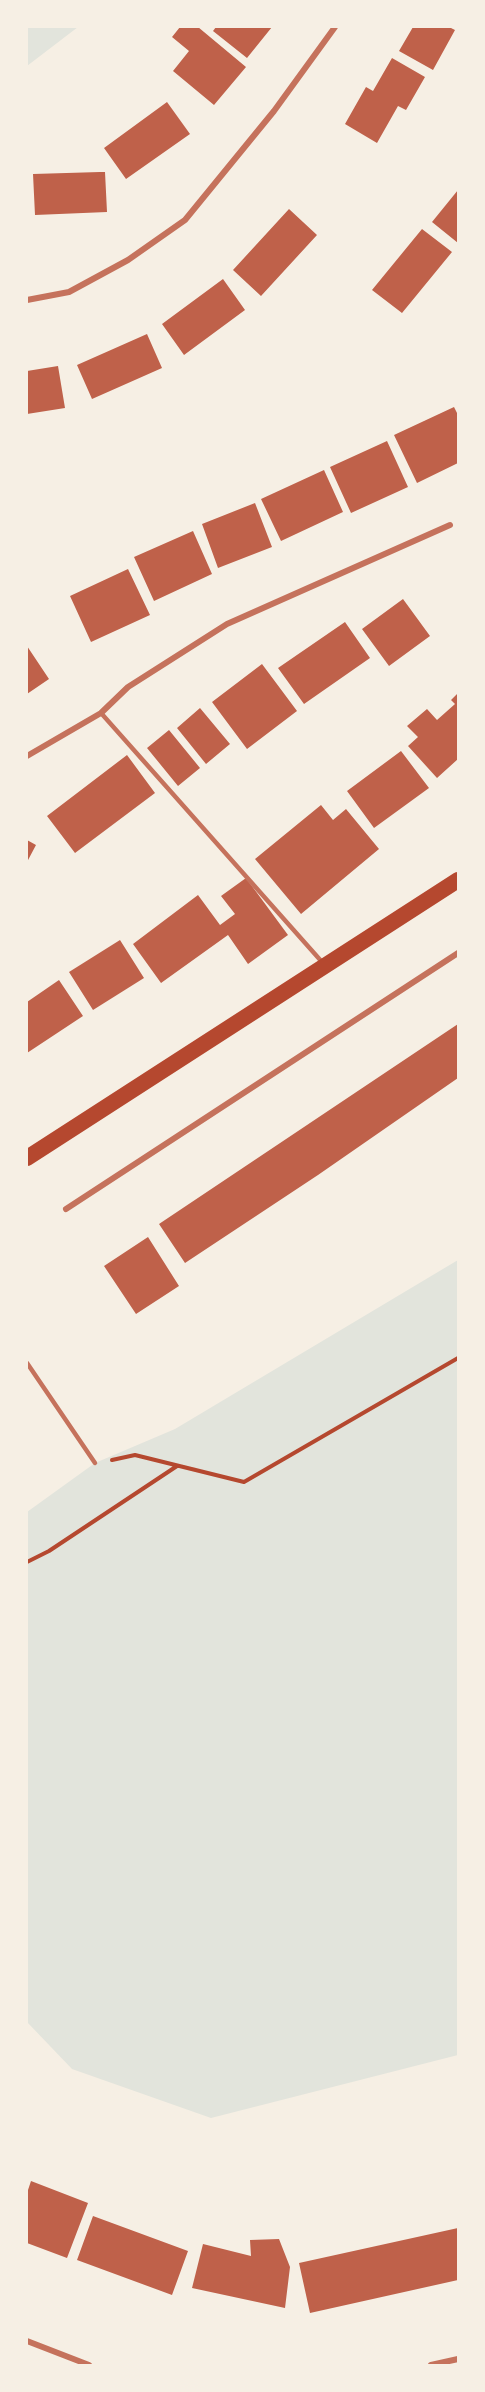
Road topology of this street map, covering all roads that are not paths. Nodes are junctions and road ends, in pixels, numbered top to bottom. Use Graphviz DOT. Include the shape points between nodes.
graph roads {
  1 [pos="335,27"];
  2 [pos="27,300"];
  3 [pos="450,525"];
  4 [pos="101,713"];
  5 [pos="27,756"];
  6 [pos="458,880"];
  7 [pos="458,953"];
  8 [pos="326,967"];
  9 [pos="27,1158"];
  10 [pos="66,1209"];
  11 [pos="27,1363"];
  12 [pos="95,1463"];
  13 [pos="27,2340"];
  14 [pos="458,2359"];
  15 [pos="89,2365"];
  16 [pos="431,2365"];
  1 -- 2 [label="street" via="274,111 184,220 128,260 69,292"];
  3 -- 4 [label="street" via="227,624 128,687"];
  4 -- 5 [label="street"];
  4 -- 8 [label="lane"];
  6 -- 8 [label="highway"];
  7 -- 10 [label="street"];
  8 -- 9 [label="highway"];
  11 -- 12 [label="lane"];
  13 -- 15 [label="street"];
  14 -- 16 [label="street"];
}
